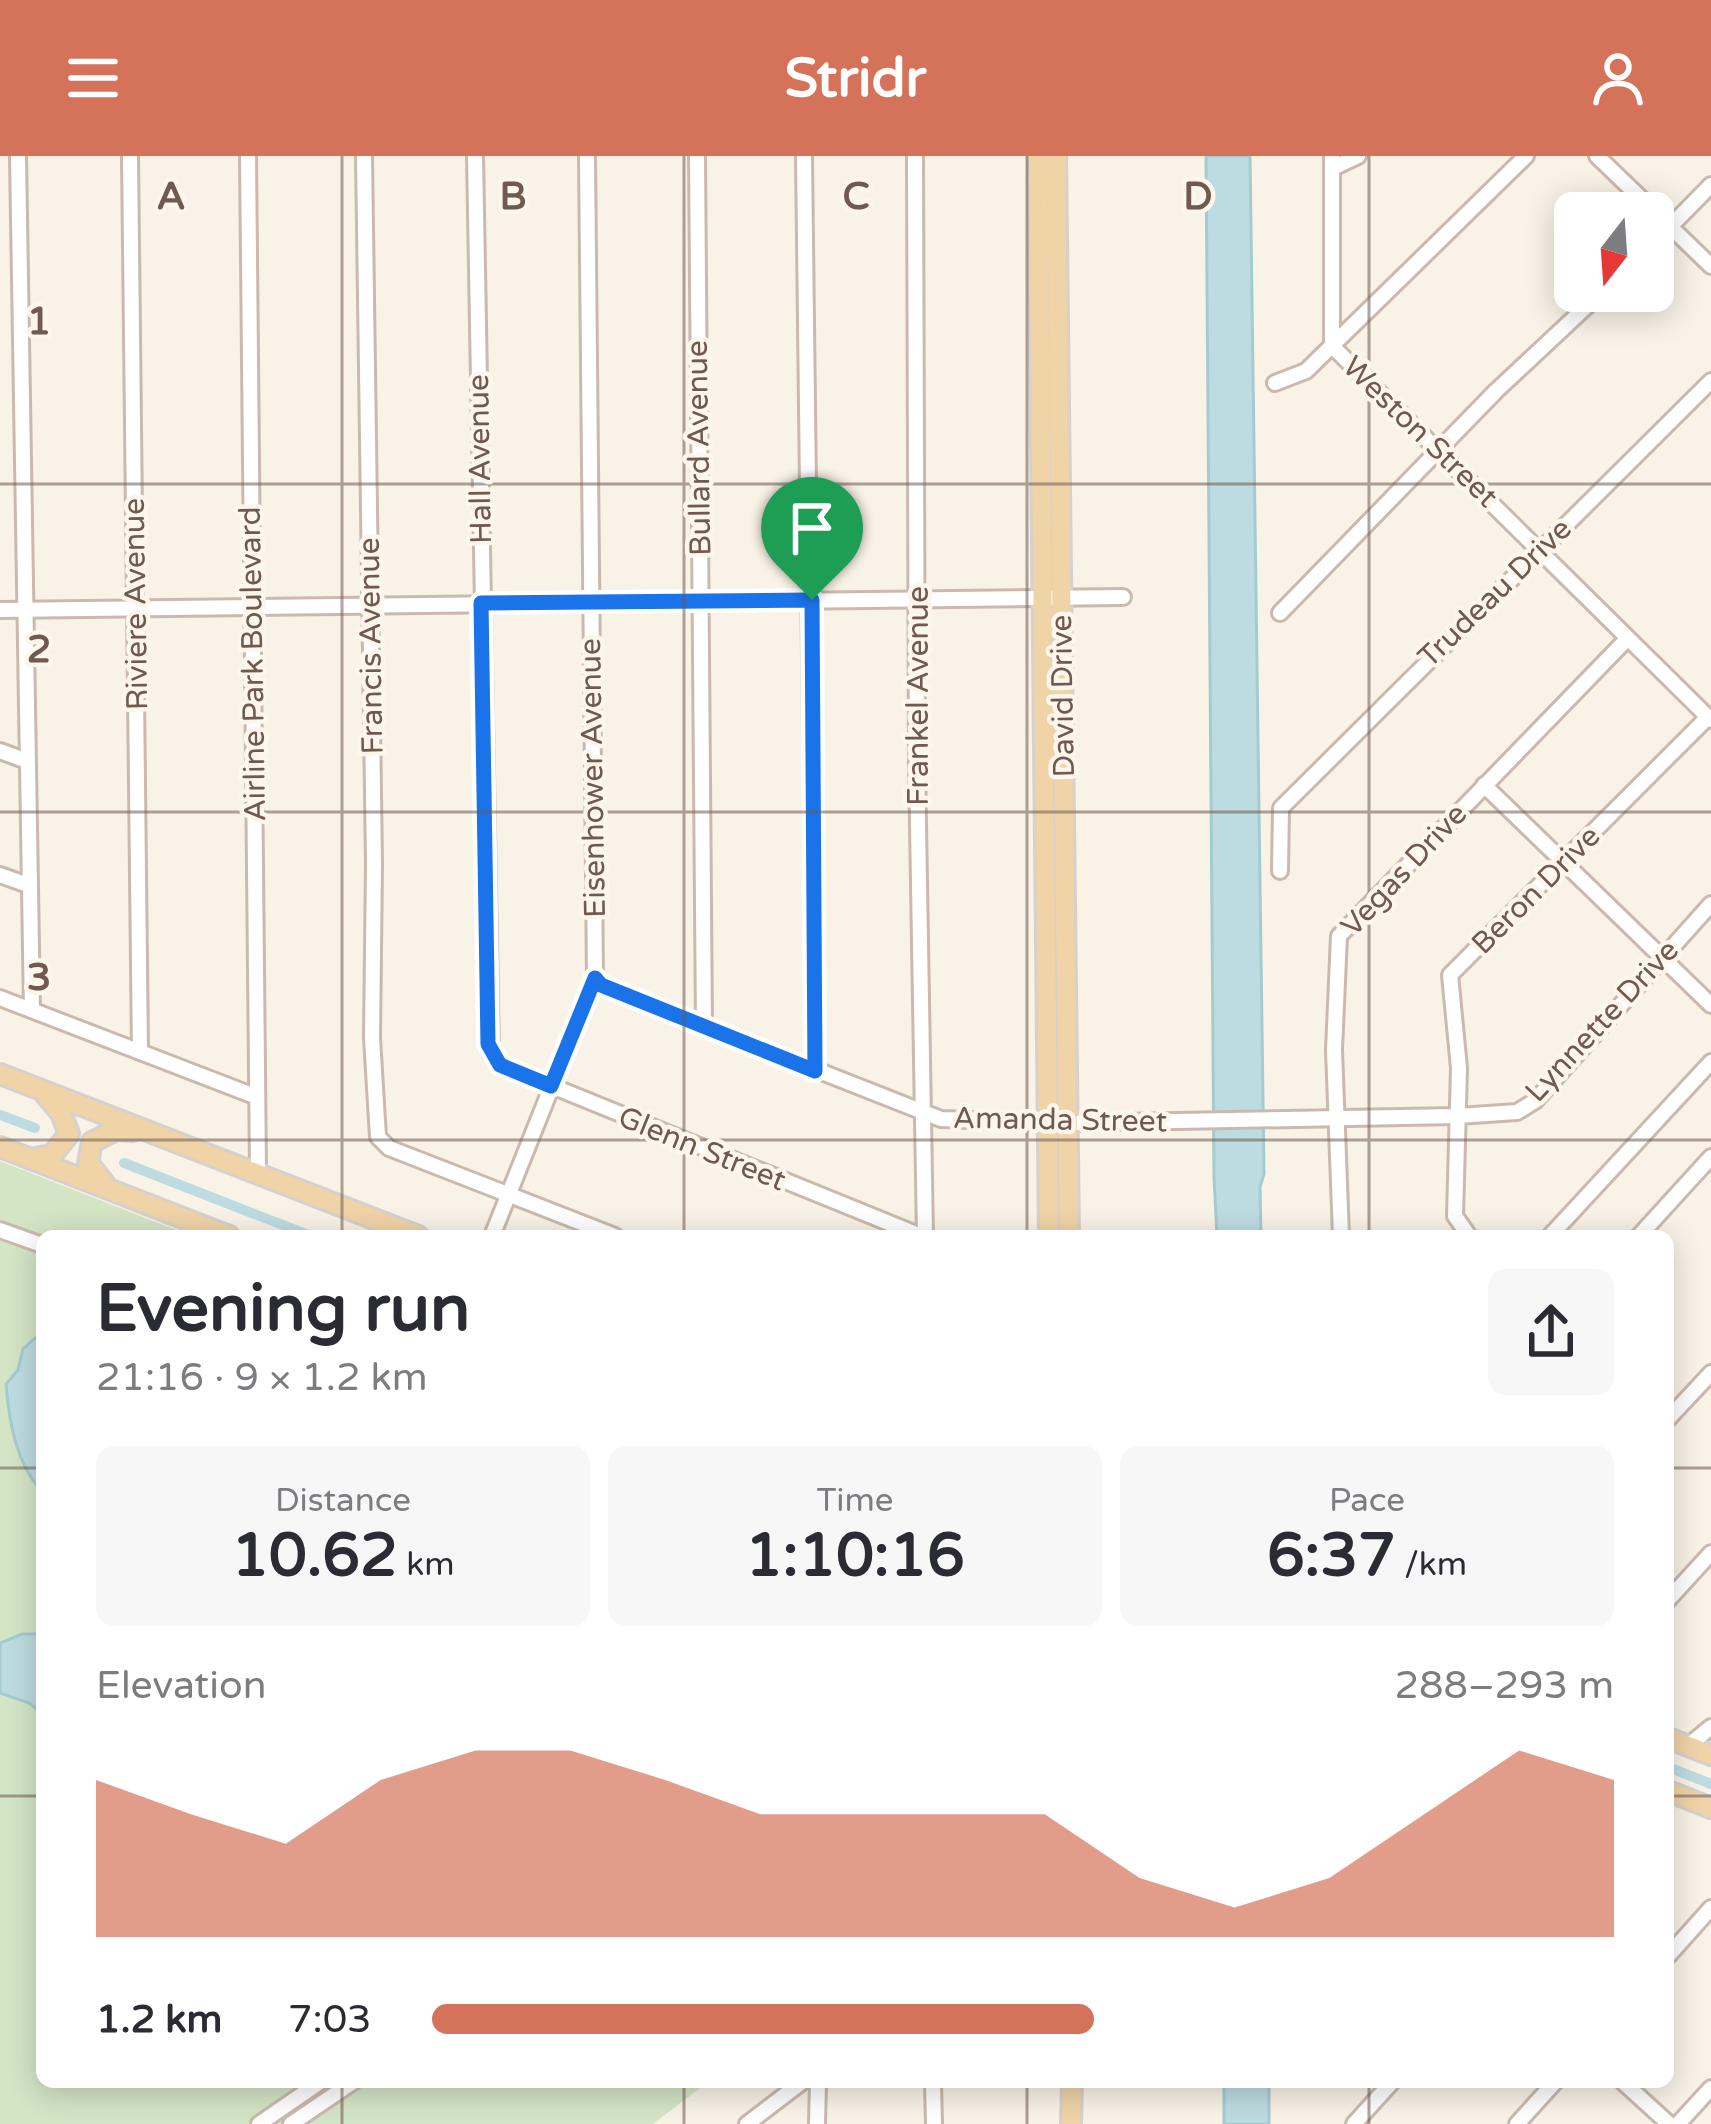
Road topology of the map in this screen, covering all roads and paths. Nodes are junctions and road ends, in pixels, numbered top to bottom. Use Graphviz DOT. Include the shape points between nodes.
graph roads {
  1 [pos="18,156"];
  2 [pos="130,156"];
  3 [pos="248,156"];
  4 [pos="364,156"];
  5 [pos="475,156"];
  6 [pos="586,156"];
  7 [pos="697,156"];
  8 [pos="804,156"];
  9 [pos="915,156"];
  10 [pos="1038,156"];
  11 [pos="1056,156"];
  12 [pos="1358,156"];
  13 [pos="1526,156"];
  14 [pos="1597,156"];
  15 [pos="1332,162"];
  16 [pos="1711,185"];
  17 [pos="1635,192"];
  18 [pos="1674,224"];
  19 [pos="1674,230"];
  20 [pos="1711,266"];
  21 [pos="1581,312"];
  22 [pos="1332,346"];
  23 [pos="1711,381"];
  24 [pos="1276,383"];
  25 [pos="1439,450"];
  26 [pos="1541,549"];
  27 [pos="1123,597"];
  28 [pos="919,598"];
  29 [pos="1052,598"];
  30 [pos="812,600"];
  31 [pos="591,602"];
  32 [pos="700,602"];
  33 [pos="481,603"];
  34 [pos="370,605"];
  35 [pos="252,607"];
  36 [pos="136,609"];
  37 [pos="0,610"];
  38 [pos="25,610"];
  39 [pos="1280,613"];
  40 [pos="1626,640"];
  41 [pos="1709,719"];
  42 [pos="0,751"];
  43 [pos="27,761"];
  44 [pos="1484,785"];
  45 [pos="1564,862"];
  46 [pos="1280,871"];
  47 [pos="0,874"];
  48 [pos="28,885"];
  49 [pos="1711,904"];
  50 [pos="1660,959"];
  51 [pos="595,978"];
  52 [pos="0,998"];
  53 [pos="1711,1005"];
  54 [pos="32,1010"];
  55 [pos="704,1028"];
  56 [pos="490,1050"];
  57 [pos="140,1052"];
  58 [pos="1711,1062"];
  59 [pos="815,1071"];
  60 [pos="0,1074"];
  61 [pos="551,1086"];
  62 [pos="40,1089"];
  63 [pos="256,1097"];
  64 [pos="923,1114"];
  65 [pos="1458,1116"];
  66 [pos="1337,1118"];
  67 [pos="1265,1120"];
  68 [pos="1058,1122"];
  69 [pos="150,1132"];
  70 [pos="0,1147"];
  71 [pos="1711,1157"];
  72 [pos="30,1159"];
  73 [pos="257,1172"];
  74 [pos="112,1190"];
  75 [pos="508,1196"];
  76 [pos="0,1230"];
  77 [pos="214,1230"];
  78 [pos="403,1230"];
  79 [pos="495,1230"];
  80 [pos="598,1230"];
  81 [pos="908,1230"];
  82 [pos="923,1230"];
  83 [pos="1049,1230"];
  84 [pos="1068,1230"];
  85 [pos="1341,1230"];
  86 [pos="1465,1230"];
  87 [pos="1556,1230"];
  88 [pos="1645,1230"];
  89 [pos="36,1243"];
  90 [pos="1711,1372"];
  91 [pos="1674,1412"];
  92 [pos="1711,1552"];
  93 [pos="1674,1593"];
  94 [pos="1711,1727"];
  95 [pos="1674,1740"];
  96 [pos="1688,1746"];
  97 [pos="1711,1755"];
  98 [pos="1674,1793"];
  99 [pos="1711,1808"];
  100 [pos="1711,1908"];
  101 [pos="1674,1949"];
  102 [pos="311,2088"];
  103 [pos="344,2088"];
  104 [pos="794,2088"];
  105 [pos="818,2088"];
  106 [pos="933,2088"];
  107 [pos="1072,2088"];
  108 [pos="1387,2088"];
  109 [pos="1550,2088"];
  110 [pos="1630,2088"];
  111 [pos="1711,2088"];
  112 [pos="259,2124"];
  113 [pos="291,2124"];
  114 [pos="747,2124"];
  115 [pos="818,2124"];
  116 [pos="934,2124"];
  117 [pos="1071,2124"];
  118 [pos="1354,2124"];
  119 [pos="1517,2124"];
  120 [pos="1669,2124"];
  121 [pos="1678,2124"];
  1 -- 38 [label="street"];
  2 -- 36 [label="street, Riviere Avenue"];
  3 -- 35 [label="street, Airline Park Boulevard"];
  4 -- 34 [label="street, Francis Avenue"];
  5 -- 33 [label="street, Hall Avenue"];
  6 -- 31 [label="street, Eisenhower Avenue"];
  7 -- 32 [label="street, Bullard Avenue"];
  8 -- 30 [label="street"];
  9 -- 28 [label="street, Frankel Avenue"];
  10 -- 29 [label="main road, David Drive"];
  11 -- 29 [label="main road, David Drive"];
  12 -- 15 [label="street"];
  13 -- 22 [label="street"];
  14 -- 17 [label="street"];
  15 -- 22 [label="street"];
  16 -- 18 [label="street"];
  19 -- 20 [label="street"];
  21 -- 25 [label="street"];
  22 -- 24 [label="street" via="1306,371"];
  22 -- 25 [label="street, Weston Street"];
  23 -- 26 [label="street, Trudeau Drive"];
  25 -- 26 [label="street, Weston Street"];
  25 -- 39 [label="street"];
  26 -- 40 [label="street, Weston Street"];
  26 -- 46 [label="street, Trudeau Drive" via="1281,808"];
  27 -- 29 [label="street"];
  28 -- 29 [label="street"];
  28 -- 30 [label="street"];
  28 -- 64 [label="street, Frankel Avenue"];
  29 -- 68 [label="main road, David Drive"];
  30 -- 32 [label="street"];
  30 -- 59 [label="street"];
  31 -- 32 [label="street"];
  31 -- 33 [label="street"];
  31 -- 51 [label="street, Eisenhower Avenue"];
  32 -- 55 [label="street, Bullard Avenue"];
  33 -- 34 [label="street"];
  33 -- 56 [label="street, Hall Avenue"];
  34 -- 35 [label="street"];
  34 -- 75 [label="street, Francis Avenue" via="378,1136 389,1148"];
  35 -- 36 [label="street"];
  35 -- 63 [label="street, Airline Park Boulevard"];
  36 -- 38 [label="street"];
  36 -- 57 [label="street, Riviere Avenue"];
  37 -- 38 [label="street"];
  38 -- 43 [label="street"];
  40 -- 41 [label="street, Weston Street"];
  40 -- 44 [label="street, Vegas Drive"];
  41 -- 45 [label="street, Beron Drive"];
  42 -- 43 [label="street"];
  43 -- 48 [label="street"];
  44 -- 45 [label="street"];
  44 -- 66 [label="street, Vegas Drive" via="1339,936"];
  45 -- 50 [label="street"];
  45 -- 65 [label="street, Beron Drive" via="1450,975"];
  47 -- 48 [label="street"];
  48 -- 54 [label="street"];
  49 -- 50 [label="street, Lynnette Drive"];
  50 -- 53 [label="street"];
  50 -- 65 [label="street, Lynnette Drive" via="1535,1101 1516,1112"];
  51 -- 55 [label="street, Amanda Street"];
  51 -- 61 [label="street, Eisenhower Avenue"];
  52 -- 54 [label="street"];
  54 -- 57 [label="street"];
  55 -- 59 [label="street, Amanda Street"];
  56 -- 61 [label="street, Glenn Street" via="500,1065"];
  57 -- 63 [label="street"];
  58 -- 87 [label="street"];
  59 -- 64 [label="street, Amanda Street"];
  60 -- 62 [label="main road"];
  61 -- 75 [label="street, Eisenhower Avenue"];
  61 -- 81 [label="street, Glenn Street"];
  62 -- 69 [label="main road"];
  62 -- 72 [label="main road" via="69,1135 52,1155"];
  63 -- 73 [label="street, Airline Park Boulevard"];
  64 -- 68 [label="street, Amanda Street"];
  64 -- 82 [label="street, Frankel Avenue"];
  65 -- 66 [label="street, Lynnette Drive"];
  65 -- 86 [label="street, Beron Drive" via="1455,1216"];
  66 -- 67 [label="street, Lynnette Drive"];
  66 -- 85 [label="street, Vegas Drive"];
  67 -- 68 [label="street, Amanda Street"];
  68 -- 83 [label="main road, David Drive"];
  68 -- 84 [label="main road, David Drive"];
  69 -- 73 [label="main road"];
  69 -- 74 [label="main road" via="116,1130 92,1142 88,1163"];
  70 -- 72 [label="main road"];
  71 -- 88 [label="street"];
  72 -- 74 [label="main road"];
  73 -- 78 [label="main road"];
  74 -- 77 [label="main road"];
  75 -- 79 [label="street, Eisenhower Avenue"];
  75 -- 80 [label="street"];
  76 -- 89 [label="street"];
  90 -- 91 [label="street"];
  92 -- 93 [label="street"];
  94 -- 96 [label="street"];
  95 -- 96 [label="main road"];
  96 -- 97 [label="main road"];
  98 -- 99 [label="main road"];
  100 -- 101 [label="street"];
  102 -- 112 [label="street"];
  103 -- 113 [label="street"];
  104 -- 114 [label="street"];
  105 -- 115 [label="street"];
  106 -- 116 [label="street"];
  107 -- 117 [label="main road"];
  108 -- 118 [label="street"];
  109 -- 119 [label="street"];
  110 -- 120 [label="street"];
  111 -- 121 [label="street"];
}
